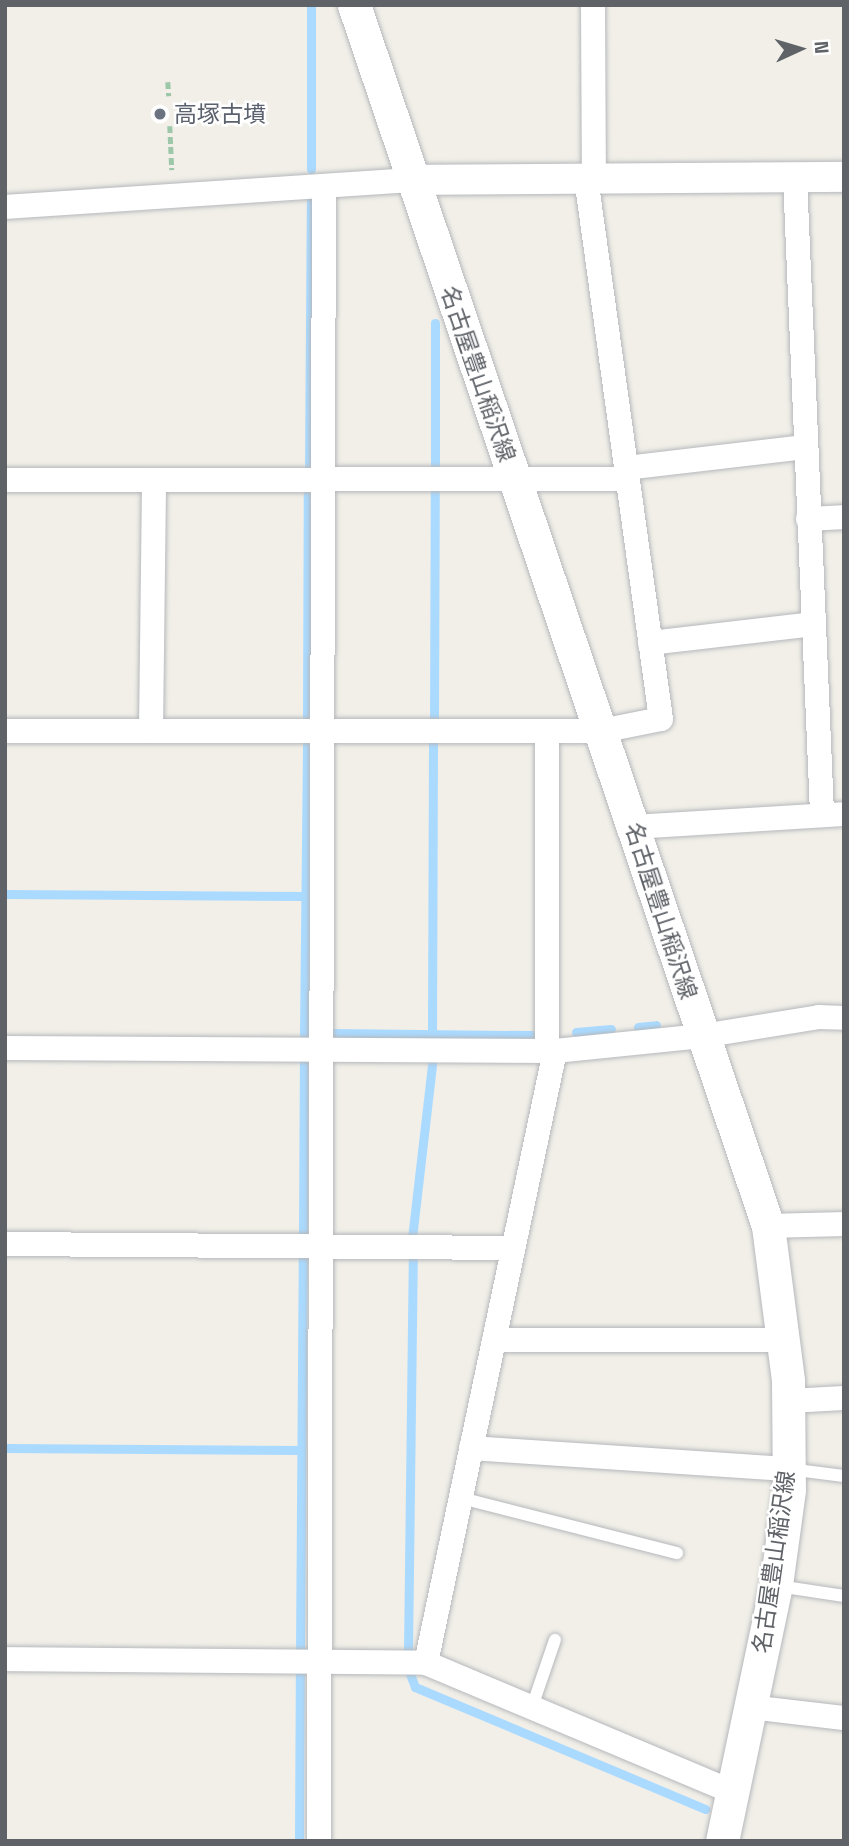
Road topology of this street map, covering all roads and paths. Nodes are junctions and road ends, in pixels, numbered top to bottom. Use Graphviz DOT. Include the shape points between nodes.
graph roads {
  1 [pos="354,5"];
  2 [pos="593,5"];
  3 [pos="167,82"];
  4 [pos="169,96"];
  5 [pos="170,126"];
  6 [pos="795,177"];
  7 [pos="844,177"];
  8 [pos="172,178"];
  9 [pos="590,178"];
  10 [pos="411,180"];
  11 [pos="324,186"];
  12 [pos="5,207"];
  13 [pos="804,447"];
  14 [pos="626,473"];
  15 [pos="5,480"];
  16 [pos="154,480"];
  17 [pos="323,481"];
  18 [pos="515,482"];
  19 [pos="844,517"];
  20 [pos="808,519"];
  21 [pos="813,624"];
  22 [pos="650,643"];
  23 [pos="5,731"];
  24 [pos="322,731"];
  25 [pos="601,731"];
  26 [pos="151,732"];
  27 [pos="547,732"];
  28 [pos="833,814"];
  29 [pos="633,827"];
  30 [pos="844,1018"];
  31 [pos="702,1036"];
  32 [pos="5,1048"];
  33 [pos="321,1051"];
  34 [pos="551,1051"];
  35 [pos="844,1224"];
  36 [pos="768,1226"];
  37 [pos="5,1244"];
  38 [pos="321,1247"];
  39 [pos="513,1248"];
  40 [pos="494,1340"];
  41 [pos="785,1340"];
  42 [pos="844,1398"];
  43 [pos="789,1401"];
  44 [pos="471,1448"];
  45 [pos="789,1469"];
  46 [pos="844,1476"];
  47 [pos="461,1498"];
  48 [pos="677,1553"];
  49 [pos="776,1585"];
  50 [pos="844,1596"];
  51 [pos="555,1640"];
  52 [pos="5,1659"];
  53 [pos="320,1662"];
  54 [pos="426,1663"];
  55 [pos="532,1707"];
  56 [pos="750,1707"];
  57 [pos="844,1718"];
  58 [pos="733,1792"];
  59 [pos="319,1841"];
  60 [pos="722,1841"];
  1 -- 10 [label="main road, 名古屋豊山稲沢線"];
  2 -- 9 [label="street"];
  3 -- 4 [label="path"];
  5 -- 8 [label="path"];
  6 -- 7 [label="street"];
  6 -- 9 [label="street"];
  6 -- 13 [label="street"];
  9 -- 10 [label="street"];
  9 -- 14 [label="street"];
  10 -- 11 [label="street"];
  10 -- 18 [label="main road, 名古屋豊山稲沢線"];
  11 -- 12 [label="street"];
  11 -- 17 [label="street"];
  13 -- 14 [label="street"];
  13 -- 20 [label="street"];
  14 -- 18 [label="street"];
  14 -- 22 [label="street"];
  15 -- 16 [label="street"];
  16 -- 17 [label="street"];
  16 -- 26 [label="street"];
  17 -- 18 [label="street"];
  17 -- 24 [label="street"];
  18 -- 25 [label="main road, 名古屋豊山稲沢線"];
  19 -- 20 [label="street"];
  20 -- 21 [label="street"];
  21 -- 22 [label="street"];
  21 -- 28 [label="street"];
  22 -- 25 [label="street" via="661,719"];
  23 -- 26 [label="street"];
  24 -- 26 [label="street"];
  24 -- 27 [label="street"];
  24 -- 33 [label="street"];
  25 -- 27 [label="street"];
  25 -- 29 [label="main road, 名古屋豊山稲沢線"];
  27 -- 34 [label="street"];
  28 -- 29 [label="street"];
  29 -- 31 [label="main road, 名古屋豊山稲沢線"];
  30 -- 31 [label="street" via="820,1017"];
  31 -- 34 [label="street"];
  31 -- 36 [label="main road, 名古屋豊山稲沢線"];
  32 -- 33 [label="street"];
  33 -- 34 [label="street"];
  33 -- 38 [label="street"];
  34 -- 39 [label="street"];
  35 -- 36 [label="street"];
  36 -- 41 [label="main road, 名古屋豊山稲沢線"];
  37 -- 38 [label="street"];
  38 -- 39 [label="street"];
  38 -- 53 [label="street"];
  39 -- 40 [label="street"];
  40 -- 41 [label="street"];
  40 -- 44 [label="street"];
  41 -- 43 [label="main road, 名古屋豊山稲沢線"];
  42 -- 43 [label="street"];
  43 -- 45 [label="main road, 名古屋豊山稲沢線"];
  44 -- 45 [label="street"];
  44 -- 47 [label="street"];
  45 -- 46 [label="lane"];
  45 -- 49 [label="main road, 名古屋豊山稲沢線"];
  47 -- 48 [label="lane"];
  47 -- 54 [label="street"];
  49 -- 50 [label="lane"];
  49 -- 56 [label="main road, 名古屋豊山稲沢線"];
  51 -- 55 [label="lane"];
  52 -- 53 [label="street"];
  53 -- 54 [label="street"];
  53 -- 59 [label="street"];
  54 -- 55 [label="street"];
  55 -- 58 [label="street"];
  56 -- 57 [label="street"];
  56 -- 58 [label="main road, 名古屋豊山稲沢線"];
  58 -- 60 [label="main road, 名古屋豊山稲沢線"];
}
